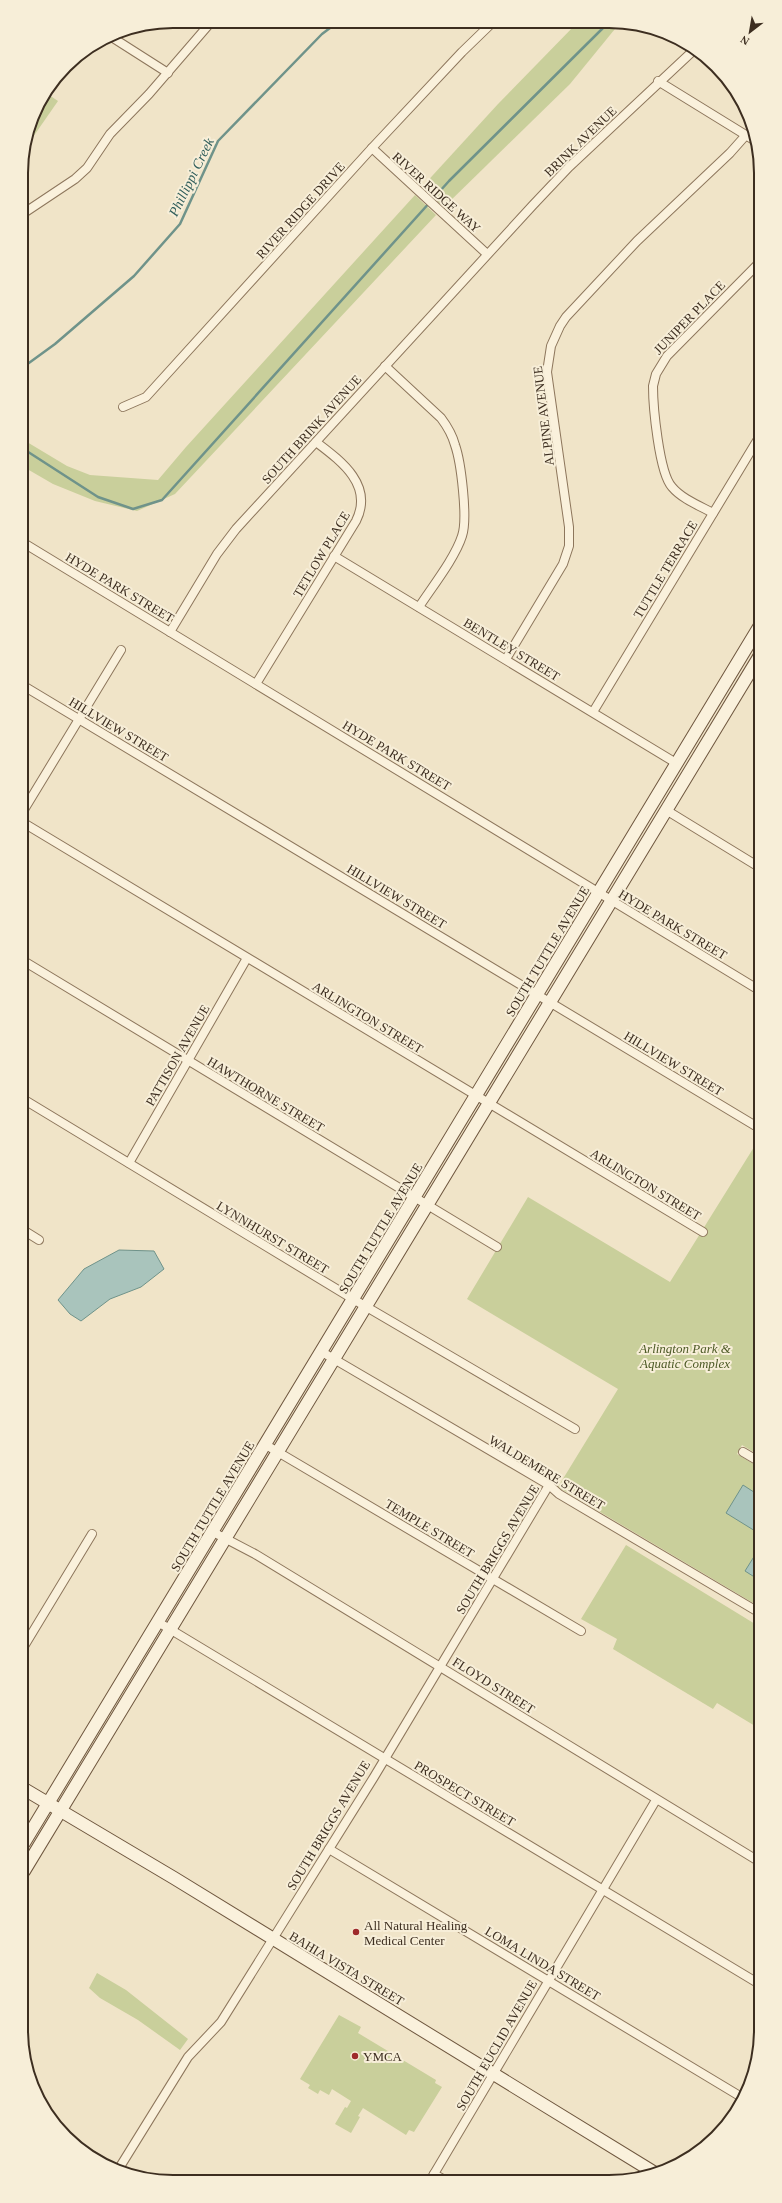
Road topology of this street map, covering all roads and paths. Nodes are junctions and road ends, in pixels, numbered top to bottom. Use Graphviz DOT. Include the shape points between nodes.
graph roads {
  1 [pos="206,28"];
  2 [pos="487,28"];
  3 [pos="116,40"];
  4 [pos="690,53"];
  5 [pos="168,73"];
  6 [pos="658,82"];
  7 [pos="746,135"];
  8 [pos="749,137"];
  9 [pos="372,148"];
  10 [pos="28,210"];
  11 [pos="486,254"];
  12 [pos="754,268"];
  13 [pos="385,366"];
  14 [pos="123,407"];
  15 [pos="316,442"];
  16 [pos="754,446"];
  17 [pos="713,513"];
  18 [pos="28,546"];
  19 [pos="334,556"];
  20 [pos="419,607"];
  21 [pos="170,632"];
  22 [pos="754,635"];
  23 [pos="121,650"];
  24 [pos="506,659"];
  25 [pos="754,665"];
  26 [pos="256,684"];
  27 [pos="28,689"];
  28 [pos="592,712"];
  29 [pos="80,719"];
  30 [pos="676,763"];
  31 [pos="28,803"];
  32 [pos="666,810"];
  33 [pos="28,826"];
  34 [pos="754,864"];
  35 [pos="599,893"];
  36 [pos="611,901"];
  37 [pos="247,958"];
  38 [pos="28,964"];
  39 [pos="754,987"];
  40 [pos="537,995"];
  41 [pos="550,1003"];
  42 [pos="188,1060"];
  43 [pos="476,1097"];
  44 [pos="28,1102"];
  45 [pos="489,1105"];
  46 [pos="754,1125"];
  47 [pos="129,1163"];
  48 [pos="415,1198"];
  49 [pos="428,1205"];
  50 [pos="703,1232"];
  51 [pos="28,1233"];
  52 [pos="39,1240"];
  53 [pos="497,1248"];
  54 [pos="353,1298"];
  55 [pos="366,1306"];
  56 [pos="322,1352"];
  57 [pos="335,1359"];
  58 [pos="575,1429"];
  59 [pos="266,1445"];
  60 [pos="278,1452"];
  61 [pos="743,1452"];
  62 [pos="754,1458"];
  63 [pos="549,1485"];
  64 [pos="213,1532"];
  65 [pos="92,1534"];
  66 [pos="225,1538"];
  67 [pos="492,1579"];
  68 [pos="754,1609"];
  69 [pos="158,1622"];
  70 [pos="171,1629"];
  71 [pos="581,1631"];
  72 [pos="28,1640"];
  73 [pos="440,1666"];
  74 [pos="384,1758"];
  75 [pos="28,1790"];
  76 [pos="656,1800"];
  77 [pos="48,1803"];
  78 [pos="60,1810"];
  79 [pos="28,1837"];
  80 [pos="329,1849"];
  81 [pos="754,1858"];
  82 [pos="28,1864"];
  83 [pos="602,1890"];
  84 [pos="272,1939"];
  85 [pos="548,1980"];
  86 [pos="754,1981"];
  87 [pos="494,2074"];
  88 [pos="738,2095"];
  89 [pos="121,2165"];
  90 [pos="649,2169"];
  91 [pos="434,2175"];
  1 -- 5 [label="street"];
  2 -- 9 [label="street, RIVER RIDGE DRIVE"];
  3 -- 5 [label="street"];
  4 -- 6 [label="street, BRINK AVENUE"];
  5 -- 10 [label="street" via="110,134 82,173"];
  6 -- 7 [label="street"];
  6 -- 11 [label="street, BRINK AVENUE" via="569,167"];
  7 -- 8 [label="street"];
  7 -- 24 [label="street, ALPINE AVENUE" via="637,241 566,317 554,337 549,353 548,372 569,527 569,546 560,570"];
  9 -- 11 [label="street, RIVER RIDGE WAY"];
  9 -- 14 [label="street, RIVER RIDGE DRIVE" via="146,398"];
  11 -- 13 [label="street, SOUTH BRINK AVENUE"];
  12 -- 17 [label="street, JUNIPER PLACE" via="667,356 656,374 653,386 663,468 668,482 680,495"];
  13 -- 15 [label="street, SOUTH BRINK AVENUE"];
  13 -- 20 [label="street" via="441,418 452,436 457,454 465,512 462,536"];
  15 -- 19 [label="street, TETLOW PLACE" via="351,472 361,493 358,516"];
  15 -- 21 [label="street, SOUTH BRINK AVENUE" via="226,541"];
  16 -- 17 [label="street, TUTTLE TERRACE"];
  17 -- 28 [label="street, TUTTLE TERRACE"];
  18 -- 21 [label="street, HYDE PARK STREET"];
  19 -- 20 [label="street, BENTLEY STREET"];
  19 -- 26 [label="street, TETLOW PLACE"];
  20 -- 24 [label="street, BENTLEY STREET"];
  21 -- 26 [label="street, HYDE PARK STREET"];
  22 -- 30 [label="main road, SOUTH TUTTLE AVENUE"];
  23 -- 29 [label="street"];
  24 -- 28 [label="street, BENTLEY STREET"];
  25 -- 32 [label="main road"];
  26 -- 35 [label="street, HYDE PARK STREET"];
  27 -- 29 [label="street, HILLVIEW STREET"];
  28 -- 30 [label="street, BENTLEY STREET"];
  29 -- 31 [label="street"];
  29 -- 40 [label="street, HILLVIEW STREET"];
  30 -- 35 [label="main road, SOUTH TUTTLE AVENUE"];
  32 -- 34 [label="street"];
  32 -- 36 [label="main road"];
  33 -- 37 [label="street, ARLINGTON STREET"];
  35 -- 36 [label="street, HYDE PARK STREET"];
  35 -- 40 [label="main road, SOUTH TUTTLE AVENUE"];
  36 -- 39 [label="street, HYDE PARK STREET"];
  36 -- 41 [label="main road"];
  37 -- 42 [label="street, PATTISON AVENUE"];
  37 -- 43 [label="street, ARLINGTON STREET"];
  38 -- 42 [label="street, HAWTHORNE STREET"];
  40 -- 41 [label="street, HILLVIEW STREET"];
  40 -- 43 [label="main road, SOUTH TUTTLE AVENUE"];
  41 -- 45 [label="main road"];
  41 -- 46 [label="street, HILLVIEW STREET"];
  42 -- 47 [label="street, PATTISON AVENUE"];
  42 -- 48 [label="street, HAWTHORNE STREET"];
  43 -- 45 [label="street, ARLINGTON STREET"];
  43 -- 48 [label="main road, SOUTH TUTTLE AVENUE"];
  44 -- 47 [label="street, LYNNHURST STREET"];
  45 -- 49 [label="main road"];
  45 -- 50 [label="street, ARLINGTON STREET"];
  47 -- 54 [label="street, LYNNHURST STREET"];
  48 -- 49 [label="street, HAWTHORNE STREET"];
  48 -- 54 [label="main road, SOUTH TUTTLE AVENUE"];
  49 -- 53 [label="street, HAWTHORNE STREET"];
  49 -- 55 [label="main road"];
  51 -- 52 [label="street"];
  54 -- 55 [label="street, LYNNHURST STREET"];
  54 -- 56 [label="main road, SOUTH TUTTLE AVENUE"];
  55 -- 57 [label="main road"];
  55 -- 58 [label="street, LYNNHURST STREET"];
  56 -- 57 [label="street, WALDEMERE STREET"];
  56 -- 59 [label="main road, SOUTH TUTTLE AVENUE"];
  57 -- 60 [label="main road"];
  57 -- 63 [label="street, WALDEMERE STREET"];
  59 -- 60 [label="street, TEMPLE STREET"];
  59 -- 64 [label="main road, SOUTH TUTTLE AVENUE"];
  60 -- 66 [label="main road"];
  60 -- 67 [label="street, TEMPLE STREET"];
  61 -- 62 [label="street"];
  63 -- 67 [label="street, SOUTH BRIGGS AVENUE"];
  63 -- 68 [label="street, WALDEMERE STREET" via="559,1494"];
  64 -- 66 [label="street, FLOYD STREET"];
  64 -- 69 [label="main road, SOUTH TUTTLE AVENUE"];
  65 -- 72 [label="street"];
  66 -- 70 [label="main road"];
  66 -- 73 [label="street, FLOYD STREET"];
  67 -- 71 [label="street, TEMPLE STREET"];
  67 -- 73 [label="street, SOUTH BRIGGS AVENUE"];
  69 -- 70 [label="street, PROSPECT STREET"];
  69 -- 77 [label="main road, SOUTH TUTTLE AVENUE"];
  70 -- 74 [label="street, PROSPECT STREET"];
  70 -- 78 [label="main road"];
  73 -- 74 [label="street, SOUTH BRIGGS AVENUE"];
  73 -- 76 [label="street, FLOYD STREET"];
  74 -- 80 [label="street, SOUTH BRIGGS AVENUE"];
  74 -- 83 [label="street, PROSPECT STREET"];
  75 -- 77 [label="main road, BAHIA VISTA STREET"];
  76 -- 81 [label="street, FLOYD STREET"];
  76 -- 83 [label="street, SOUTH EUCLID AVENUE"];
  77 -- 78 [label="main road, BAHIA VISTA STREET"];
  77 -- 79 [label="main road, SOUTH TUTTLE AVENUE"];
  78 -- 82 [label="main road"];
  78 -- 84 [label="main road, BAHIA VISTA STREET"];
  80 -- 84 [label="street, SOUTH BRIGGS AVENUE"];
  80 -- 85 [label="street, LOMA LINDA STREET"];
  83 -- 85 [label="street, SOUTH EUCLID AVENUE"];
  83 -- 86 [label="street, PROSPECT STREET"];
  84 -- 87 [label="main road, BAHIA VISTA STREET"];
  84 -- 89 [label="street, SOUTH BRIGGS AVENUE" via="221,2022 188,2058"];
  85 -- 87 [label="street, SOUTH EUCLID AVENUE"];
  85 -- 88 [label="street, LOMA LINDA STREET"];
  87 -- 90 [label="main road, BAHIA VISTA STREET"];
  87 -- 91 [label="street, SOUTH EUCLID AVENUE"];
}
